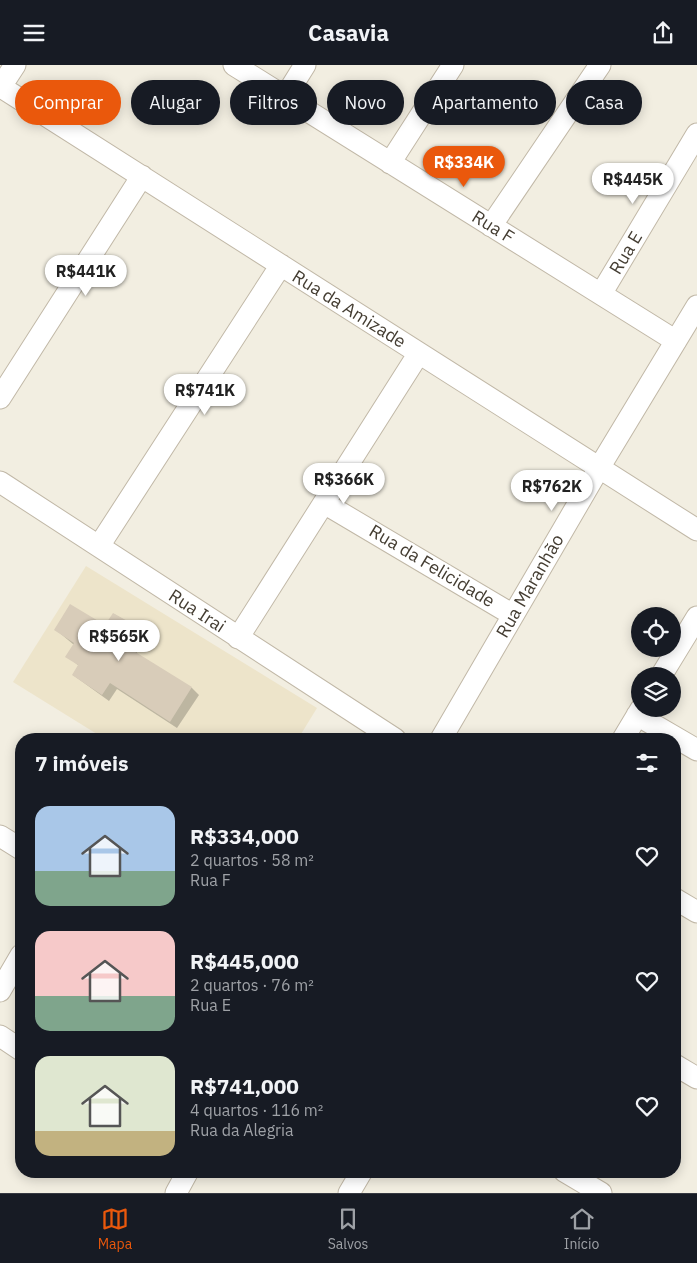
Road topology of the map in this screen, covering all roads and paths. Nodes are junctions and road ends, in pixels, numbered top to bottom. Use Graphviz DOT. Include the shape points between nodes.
graph roads {
  1 [pos="15,65"];
  2 [pos="234,65"];
  3 [pos="305,65"];
  4 [pos="452,65"];
  5 [pos="600,65"];
  6 [pos="258,80"];
  7 [pos="296,80"];
  8 [pos="0,87"];
  9 [pos="317,117"];
  10 [pos="697,135"];
  11 [pos="390,163"];
  12 [pos="142,176"];
  13 [pos="491,226"];
  14 [pos="281,265"];
  15 [pos="601,294"];
  16 [pos="697,306"];
  17 [pos="676,341"];
  18 [pos="419,353"];
  19 [pos="0,398"];
  20 [pos="599,468"];
  21 [pos="0,482"];
  22 [pos="324,503"];
  23 [pos="697,531"];
  24 [pos="99,546"];
  25 [pos="513,615"];
  26 [pos="697,617"];
  27 [pos="238,638"];
  28 [pos="666,667"];
  29 [pos="636,717"];
  30 [pos="647,717"];
  31 [pos="386,733"];
  32 [pos="444,733"];
  33 [pos="627,733"];
  34 [pos="671,733"];
  35 [pos="681,740"];
  36 [pos="697,750"];
  37 [pos="0,836"];
  38 [pos="15,845"];
  39 [pos="681,903"];
  40 [pos="697,912"];
  41 [pos="15,965"];
  42 [pos="0,991"];
  43 [pos="0,1036"];
  44 [pos="15,1046"];
  45 [pos="681,1069"];
  46 [pos="697,1078"];
  47 [pos="184,1178"];
  48 [pos="358,1178"];
  49 [pos="576,1178"];
  50 [pos="176,1193"];
  51 [pos="349,1193"];
  52 [pos="601,1193"];
  1 -- 8 [label="street"];
  2 -- 6 [label="street, Rua F"];
  3 -- 7 [label="street"];
  4 -- 11 [label="street"];
  5 -- 13 [label="street"];
  8 -- 12 [label="street, Rua da Amizade"];
  9 -- 11 [label="street, Rua F"];
  10 -- 15 [label="street, Rua E"];
  11 -- 13 [label="street, Rua F"];
  12 -- 14 [label="street, Rua da Amizade"];
  12 -- 19 [label="street"];
  13 -- 15 [label="street, Rua F"];
  14 -- 18 [label="street, Rua da Amizade"];
  14 -- 24 [label="street"];
  15 -- 17 [label="street, Rua F"];
  16 -- 17 [label="street, Rua Maranhão"];
  17 -- 20 [label="street, Rua Maranhão"];
  18 -- 20 [label="street, Rua da Amizade"];
  18 -- 22 [label="street"];
  20 -- 23 [label="street, Rua da Amizade"];
  20 -- 25 [label="street, Rua Maranhão"];
  21 -- 24 [label="street, Rua Irai"];
  22 -- 25 [label="street, Rua da Felicidade"];
  22 -- 27 [label="street"];
  24 -- 27 [label="street, Rua Irai"];
  25 -- 32 [label="street, Rua Maranhão"];
  26 -- 28 [label="street"];
  27 -- 31 [label="street, Rua Irai"];
  29 -- 33 [label="street"];
  30 -- 34 [label="street"];
  35 -- 36 [label="street"];
  37 -- 38 [label="street"];
  39 -- 40 [label="street"];
  41 -- 42 [label="street"];
  43 -- 44 [label="street"];
  45 -- 46 [label="street"];
  47 -- 50 [label="street"];
  48 -- 51 [label="street"];
  49 -- 52 [label="street"];
}
